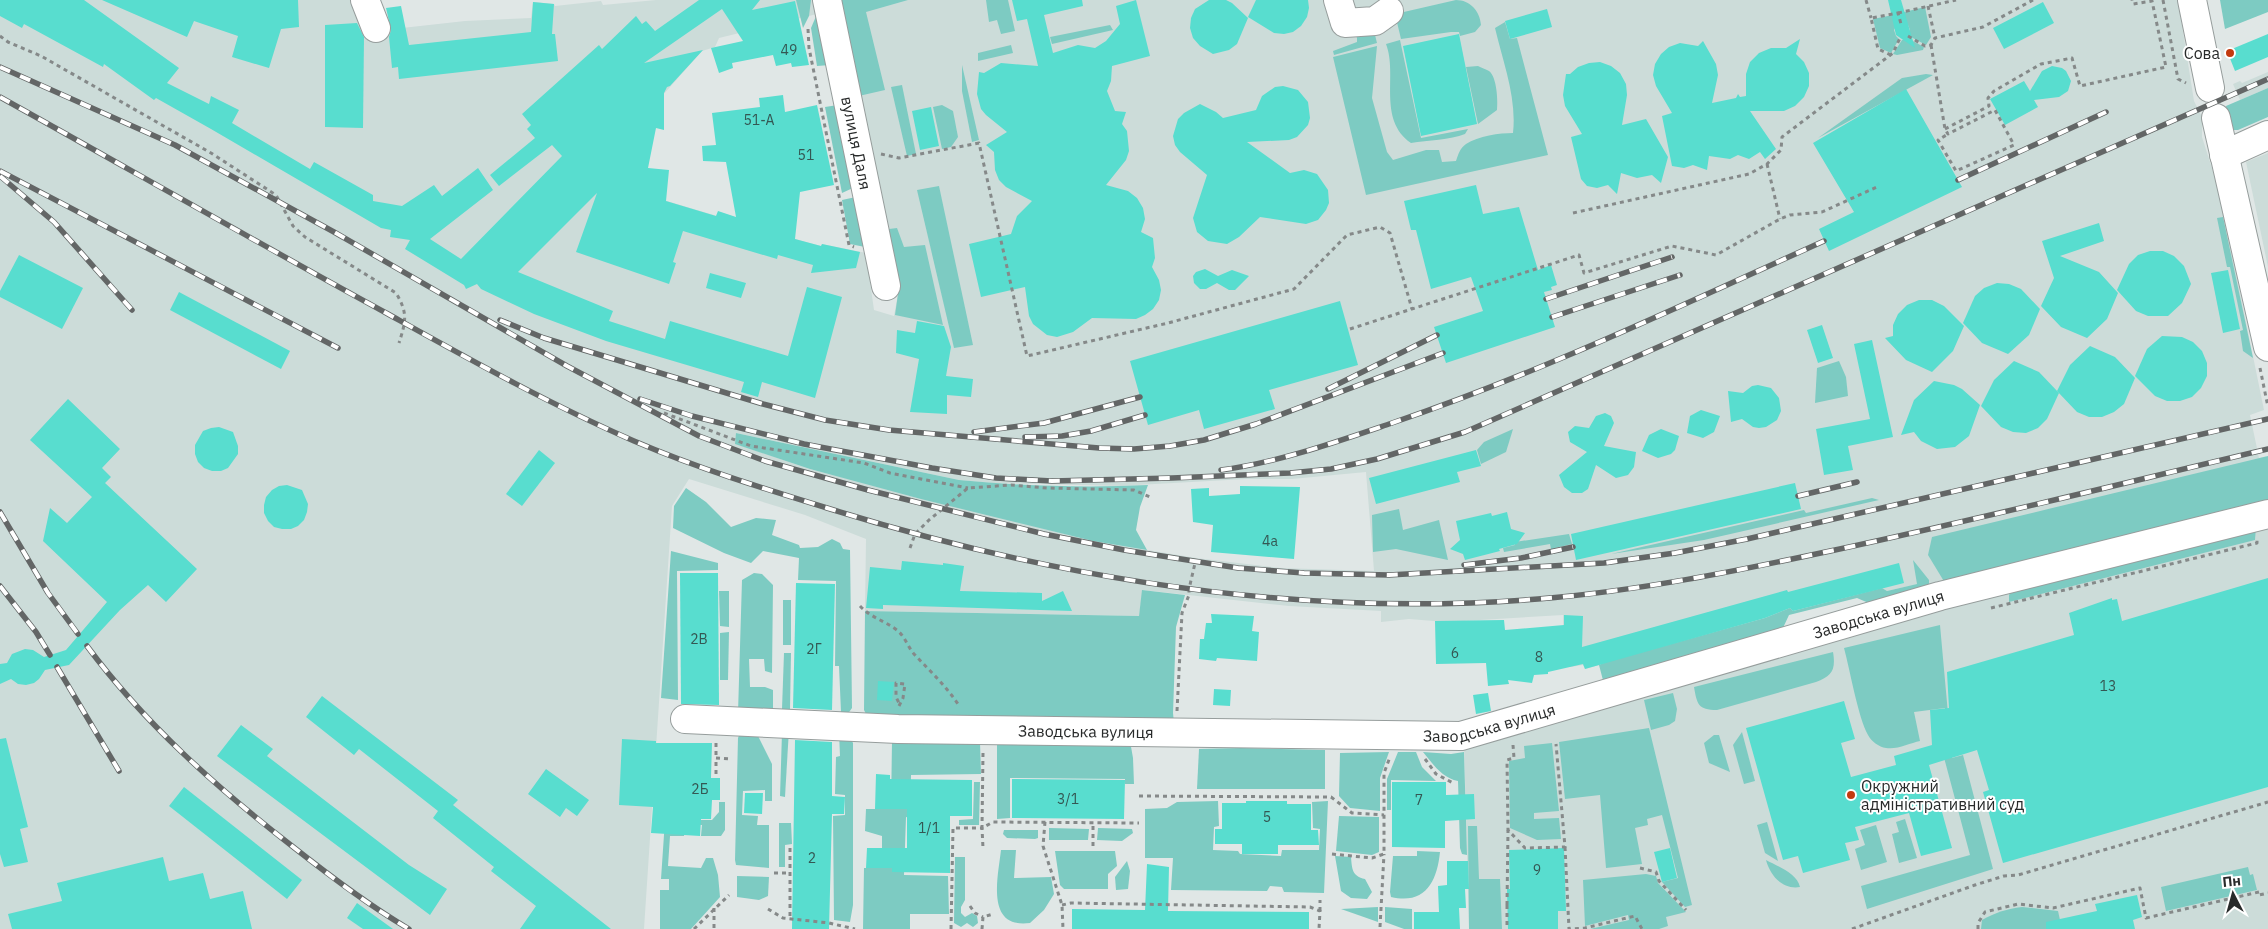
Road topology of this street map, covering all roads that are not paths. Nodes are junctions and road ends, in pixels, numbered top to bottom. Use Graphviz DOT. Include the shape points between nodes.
graph roads {
  1 [pos="365,0"];
  2 [pos="827,0"];
  3 [pos="1338,0"];
  4 [pos="2192,0"];
  5 [pos="1389,11"];
  6 [pos="376,28"];
  7 [pos="2210,88"];
  8 [pos="2216,118"];
  9 [pos="2268,135"];
  10 [pos="2224,155"];
  11 [pos="886,286"];
  12 [pos="2268,347"];
  13 [pos="2268,514"];
  14 [pos="685,719"];
  1 -- 6 [label="street"];
  2 -- 11 [label="street, вулиця Даля"];
  3 -- 5 [label="street" via="1345,23 1375,21"];
  4 -- 7 [label="street"];
  8 -- 10 [label="street"];
  9 -- 10 [label="street"];
  10 -- 12 [label="street"];
  13 -- 14 [label="street, Заводська вулиця" via="1940,596 1472,734 977,730 898,716"];
}
